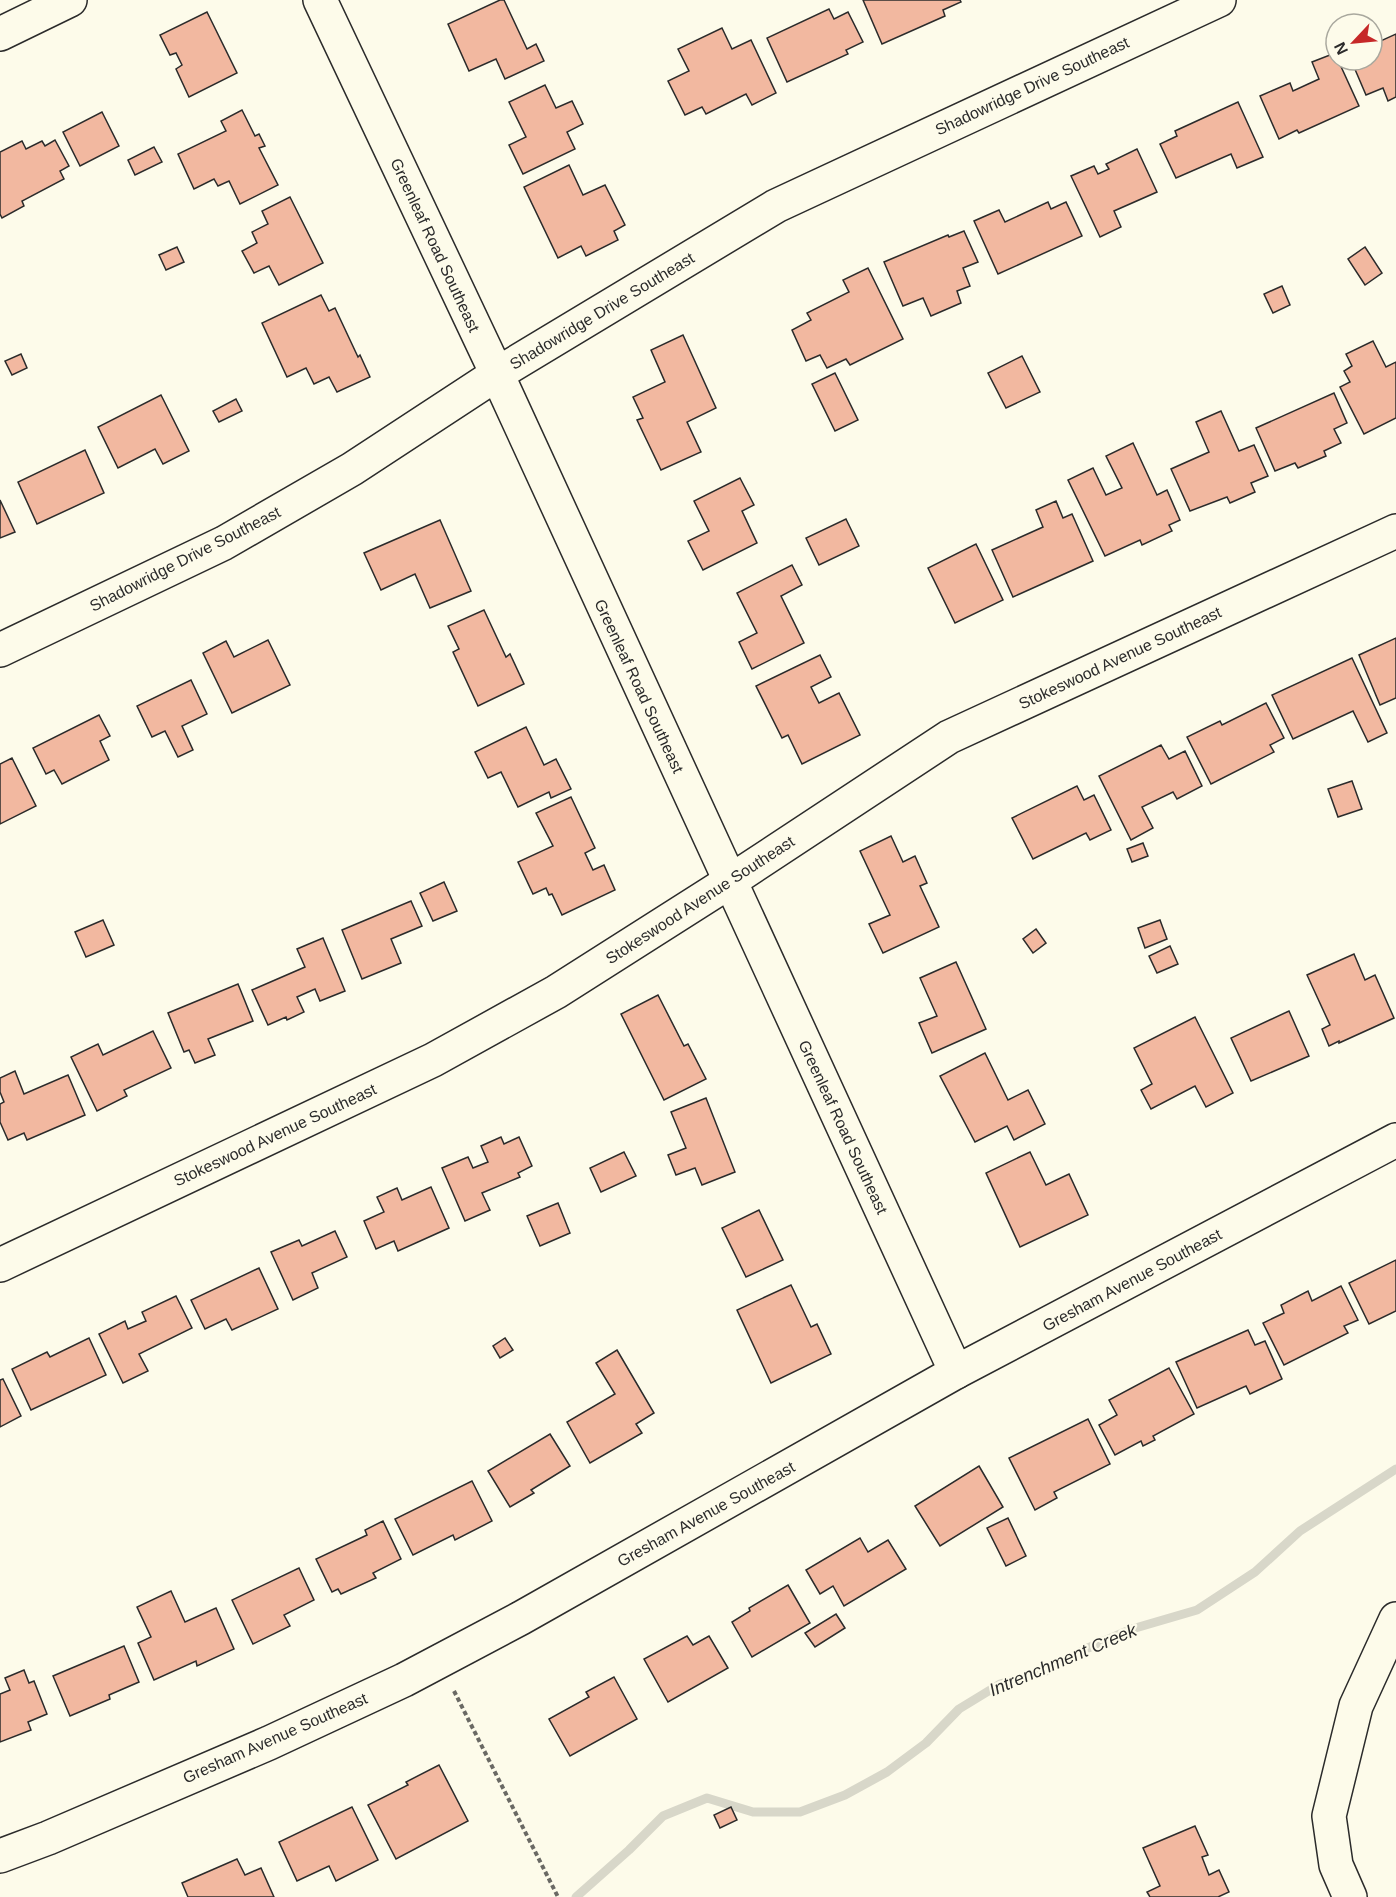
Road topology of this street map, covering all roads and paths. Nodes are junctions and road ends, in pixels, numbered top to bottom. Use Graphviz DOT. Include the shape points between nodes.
graph roads {
  1 [pos="70,0"];
  2 [pos="320,0"];
  3 [pos="1219,0"];
  4 [pos="0,33"];
  5 [pos="497,374"];
  6 [pos="1396,531"];
  7 [pos="0,650"];
  8 [pos="729,882"];
  9 [pos="1396,1140"];
  10 [pos="0,1265"];
  11 [pos="956,1372"];
  12 [pos="1396,1619"];
  13 [pos="439,1661"];
  14 [pos="0,1856"];
  15 [pos="558,1897"];
  16 [pos="1350,1897"];
  1 -- 4 [label="street"];
  2 -- 5 [label="street, Greenleaf Road Southeast"];
  3 -- 5 [label="street, Shadowridge Drive Southeast" via="776,206"];
  5 -- 7 [label="street, Shadowridge Drive Southeast" via="352,469 224,543"];
  5 -- 8 [label="street, Greenleaf Road Southeast"];
  6 -- 8 [label="street, Stokeswood Avenue Southeast" via="948,737"];
  8 -- 10 [label="street, Stokeswood Avenue Southeast" via="556,992 433,1060"];
  8 -- 11 [label="street, Greenleaf Road Southeast"];
  9 -- 11 [label="street, Gresham Avenue Southeast"];
  11 -- 13 [label="street, Gresham Avenue Southeast"];
  12 -- 16 [label="street" via="1356,1706 1329,1816 1336,1865"];
  13 -- 14 [label="street, Gresham Avenue Southeast" via="269,1743"];
  13 -- 15 [label="path"];
}
